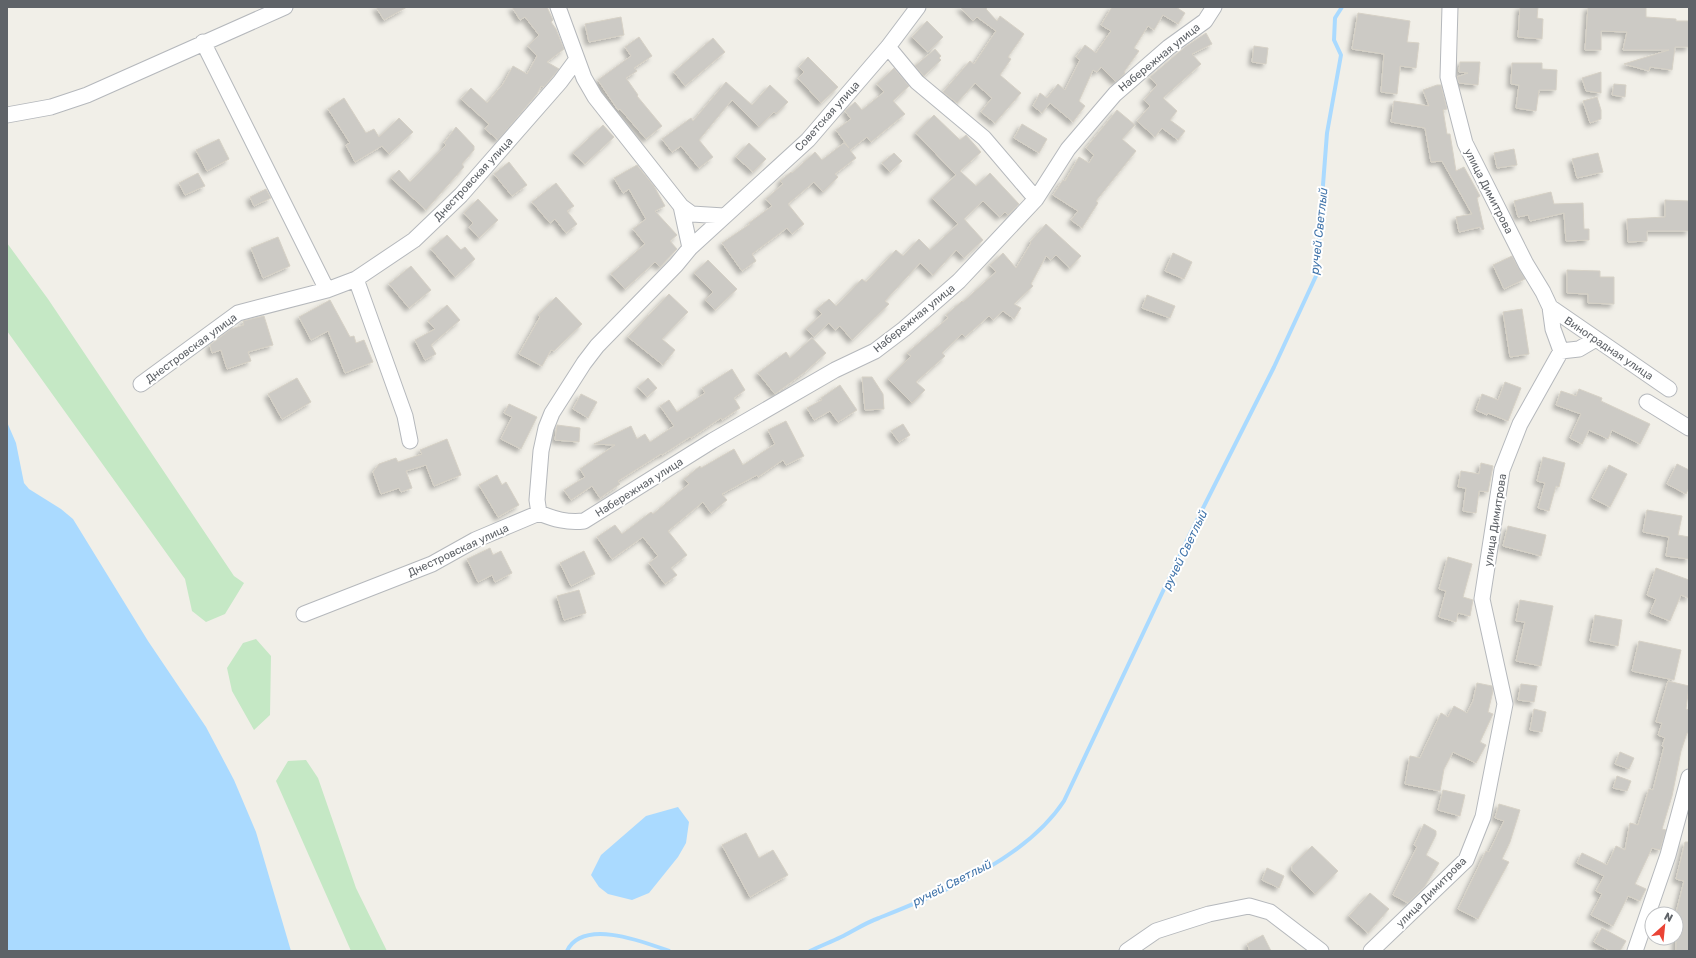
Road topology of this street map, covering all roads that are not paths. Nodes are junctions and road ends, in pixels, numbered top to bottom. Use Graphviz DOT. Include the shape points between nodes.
graph roads {
  1 [pos="285,7"];
  2 [pos="558,7"];
  3 [pos="918,7"];
  4 [pos="1214,7"];
  5 [pos="1450,7"];
  6 [pos="204,42"];
  7 [pos="888,46"];
  8 [pos="577,59"];
  9 [pos="7,115"];
  10 [pos="1036,199"];
  11 [pos="681,206"];
  12 [pos="724,216"];
  13 [pos="690,248"];
  14 [pos="356,279"];
  15 [pos="327,290"];
  16 [pos="1550,307"];
  17 [pos="1596,339"];
  18 [pos="1561,351"];
  19 [pos="141,384"];
  20 [pos="1669,389"];
  21 [pos="1647,402"];
  22 [pos="1689,428"];
  23 [pos="410,441"];
  24 [pos="539,513"];
  25 [pos="304,614"];
  26 [pos="1689,777"];
  27 [pos="1127,951"];
  28 [pos="1321,951"];
  29 [pos="1371,951"];
  30 [pos="1635,951"];
  1 -- 6 [label="street"];
  2 -- 8 [label="street"];
  3 -- 7 [label="street, Советская улица"];
  4 -- 10 [label="street, Набережная улица" via="1205,21 1169,47 1115,94 1068,149"];
  5 -- 16 [label="street, улица Димитрова" via="1448,77 1465,143"];
  6 -- 9 [label="street" via="87,95 51,107"];
  6 -- 15 [label="street"];
  7 -- 10 [label="street" via="917,82 984,138"];
  7 -- 12 [label="street, Советская улица" via="808,140"];
  8 -- 11 [label="street" via="595,97"];
  8 -- 14 [label="street, Днестровская улица" via="461,195 414,240"];
  10 -- 24 [label="street, Набережная улица" via="959,281 904,329 875,350 835,370 712,441 584,521 558,521"];
  11 -- 12 [label="street" via="692,214"];
  11 -- 13 [label="street"];
  12 -- 13 [label="street, Советская улица"];
  13 -- 24 [label="street" via="597,346 552,413 541,450 537,500"];
  14 -- 15 [label="street, Днестровская улица"];
  14 -- 23 [label="street" via="405,416"];
  15 -- 19 [label="street, Днестровская улица" via="238,313"];
  16 -- 17 [label="street, Виноградная улица"];
  16 -- 18 [label="street, улица Димитрова" via="1553,329"];
  17 -- 18 [label="street" via="1579,349"];
  17 -- 20 [label="street, Виноградная улица"];
  18 -- 29 [label="street, улица Димитрова" via="1520,424 1502,470 1482,599 1505,704 1483,817 1466,860"];
  21 -- 22 [label="street"];
  24 -- 25 [label="street, Днестровская улица" via="475,540 432,564"];
  26 -- 30 [label="street" via="1668,855"];
  27 -- 28 [label="street" via="1156,931 1209,914 1249,906 1270,912"];
}
